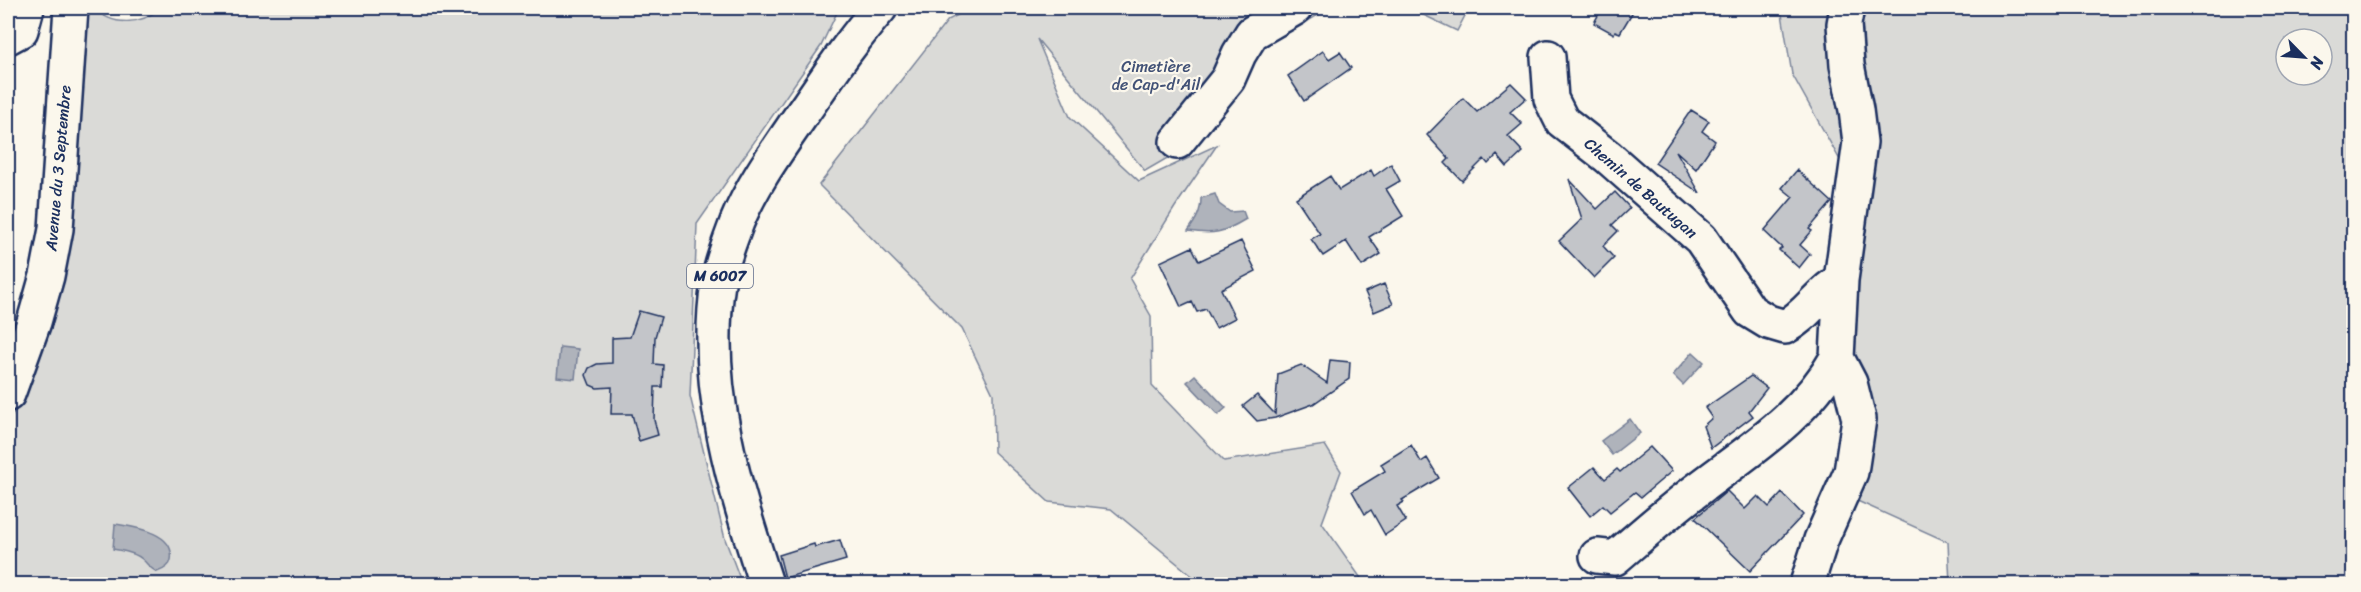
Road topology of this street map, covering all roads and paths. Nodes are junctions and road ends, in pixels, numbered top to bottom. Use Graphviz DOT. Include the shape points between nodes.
graph roads {
  1 [pos="27,8"];
  2 [pos="71,8"];
  3 [pos="880,8"];
  4 [pos="1295,8"];
  5 [pos="1847,8"];
  6 [pos="8,37"];
  7 [pos="1548,57"];
  8 [pos="1177,142"];
  9 [pos="1841,280"];
  10 [pos="1837,358"];
  11 [pos="8,394"];
  12 [pos="1597,556"];
  13 [pos="766,585"];
  14 [pos="1807,585"];
  1 -- 6 [label="street" via="21,30"];
  2 -- 11 [label="street, Avenue du 3 Septembre" via="56,229 34,322"];
  3 -- 13 [label="street, M 6007" via="766,166 737,222 718,281 715,382 741,508"];
  4 -- 8 [label="street" via="1252,33 1228,79"];
  5 -- 9 [label="street" via="1847,65 1860,142"];
  7 -- 9 [label="street, Chemin de Bautugan" via="1551,99 1562,121 1701,239 1750,311 1785,327 1801,319"];
  9 -- 10 [label="street"];
  10 -- 12 [label="street" via="1824,381 1794,416 1615,558"];
  10 -- 14 [label="street" via="1850,383 1858,419 1851,472 1821,540"];
}
